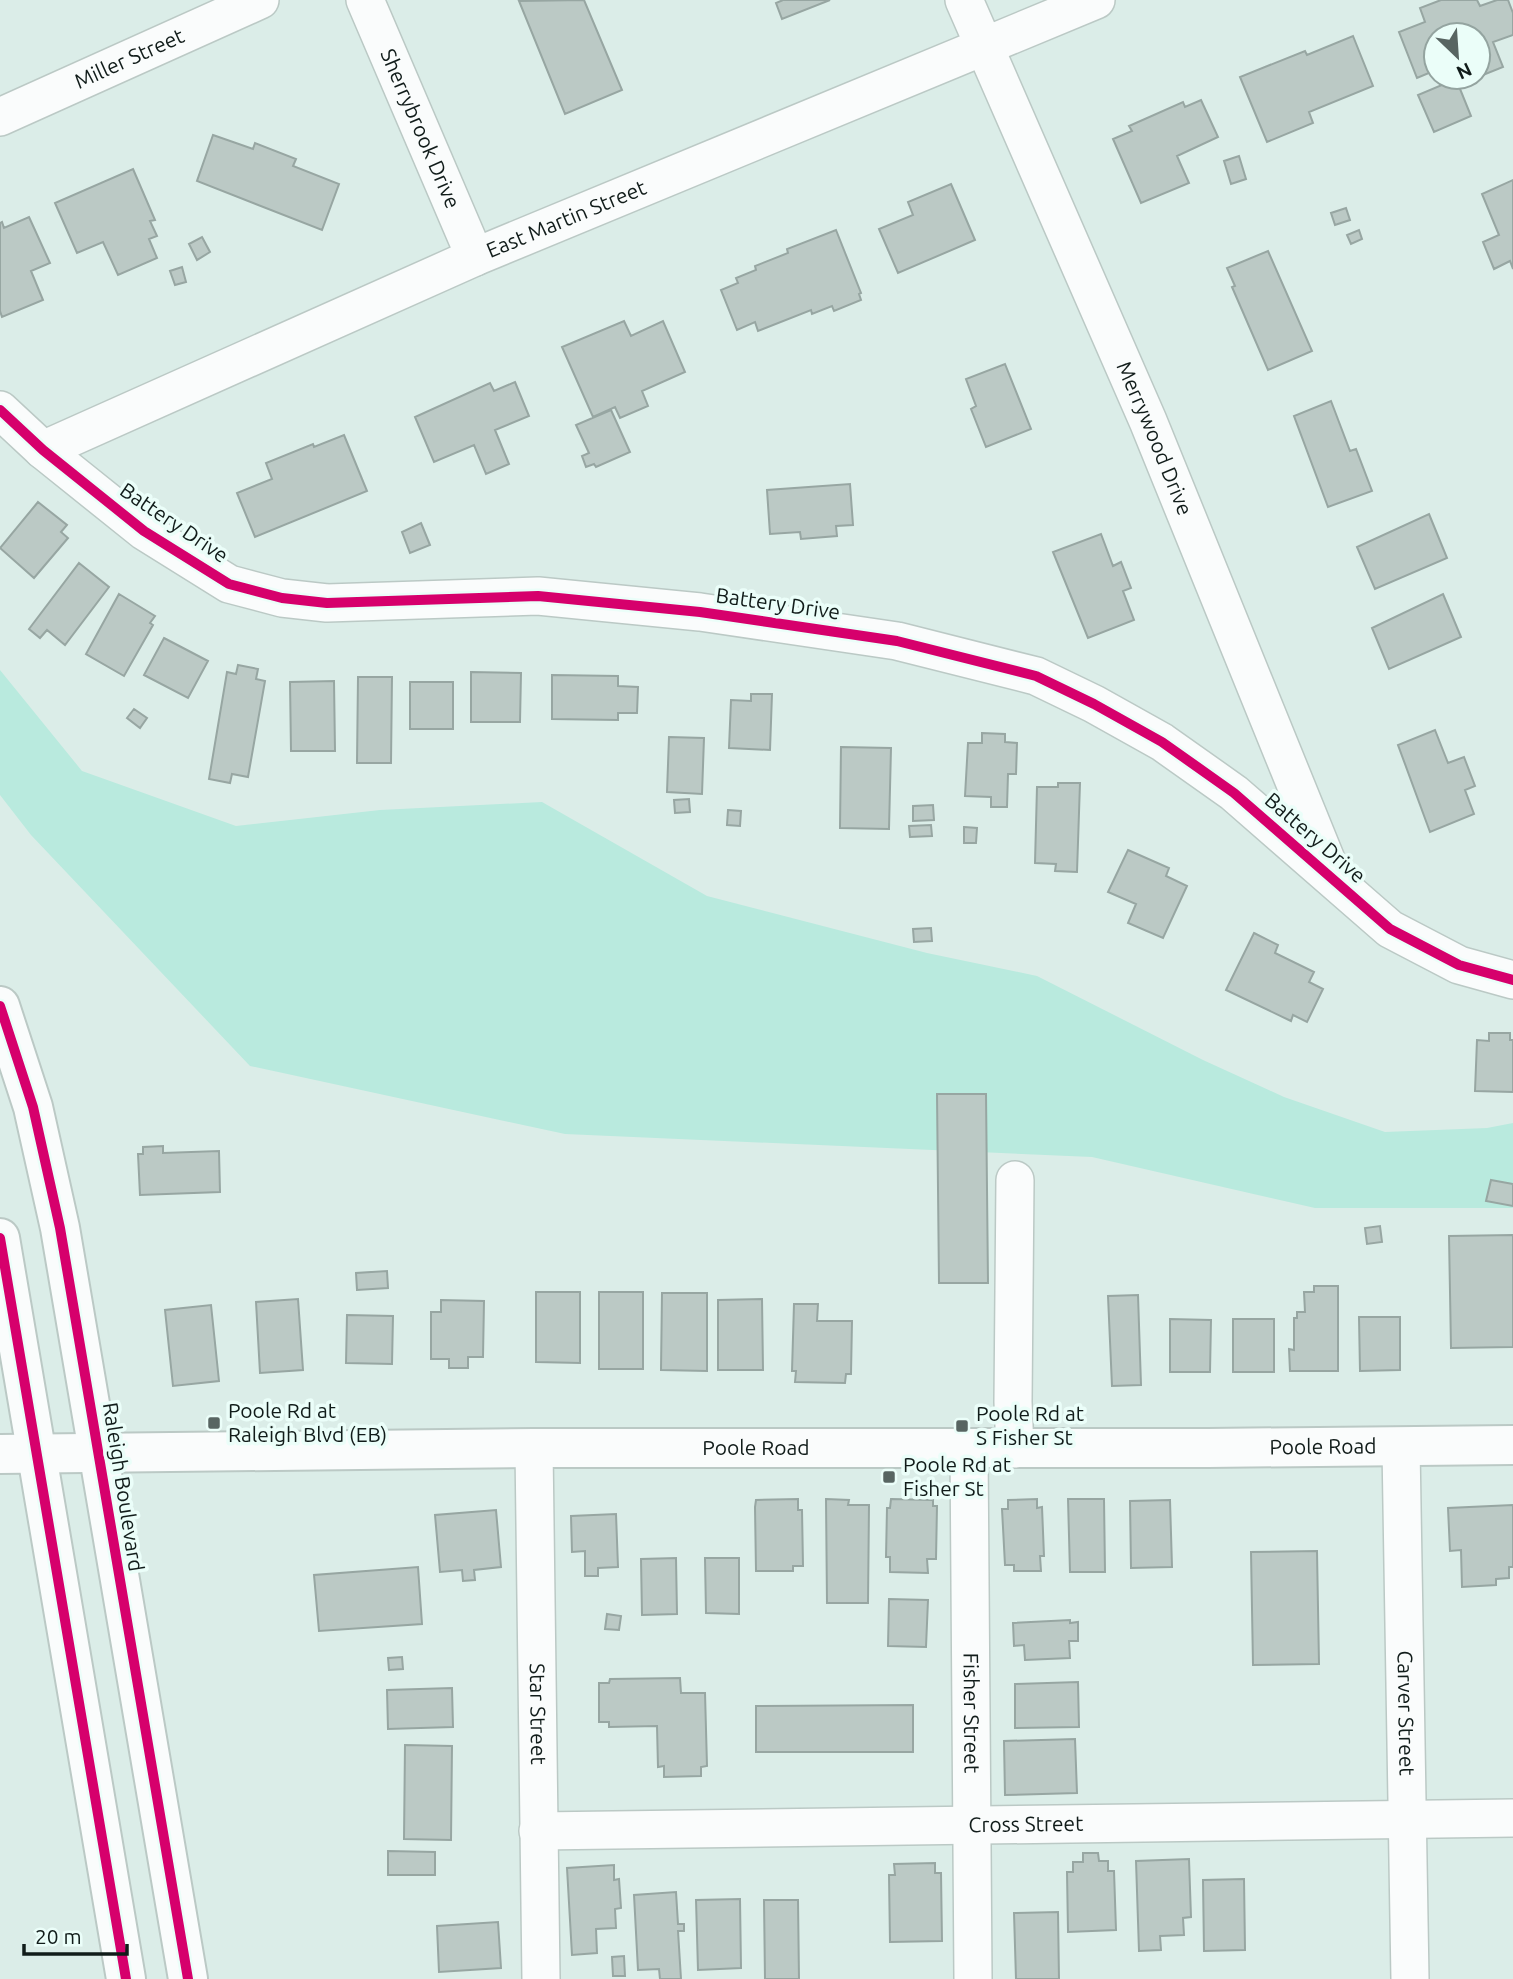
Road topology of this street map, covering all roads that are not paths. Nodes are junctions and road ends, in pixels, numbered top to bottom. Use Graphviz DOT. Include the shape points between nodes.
graph roads {
  1 [pos="260,0"];
  2 [pos="365,0"];
  3 [pos="964,0"];
  4 [pos="1096,0"];
  5 [pos="983,46"];
  6 [pos="0,117"];
  7 [pos="475,257"];
  8 [pos="0,410"];
  9 [pos="43,450"];
  10 [pos="1334,880"];
  11 [pos="1513,980"];
  12 [pos="0,1006"];
  13 [pos="1014,1180"];
  14 [pos="0,1238"];
  15 [pos="1513,1445"];
  16 [pos="1401,1447"];
  17 [pos="534,1448"];
  18 [pos="969,1449"];
  19 [pos="1015,1449"];
  20 [pos="99,1452"];
  21 [pos="0,1454"];
  22 [pos="38,1454"];
  23 [pos="1407,1817"];
  24 [pos="1513,1818"];
  25 [pos="971,1824"];
  26 [pos="538,1831"];
  27 [pos="126,1979"];
  28 [pos="188,1979"];
  29 [pos="541,1979"];
  30 [pos="973,1979"];
  31 [pos="1410,1979"];
  1 -- 6 [label="street, Miller Street"];
  2 -- 7 [label="street, Sherrybrook Drive"];
  3 -- 5 [label="street, Merrywood Drive"];
  4 -- 5 [label="street, East Martin Street"];
  5 -- 7 [label="street, East Martin Street"];
  5 -- 10 [label="street, Merrywood Drive" via="1148,421"];
  7 -- 9 [label="street, East Martin Street"];
  8 -- 9 [label="street, Battery Drive"];
  9 -- 10 [label="street, Battery Drive" via="144,531 186,558 229,584 282,598 327,603 538,596 700,612 897,641 1036,676 1162,742 1234,793"];
  10 -- 11 [label="street, Battery Drive" via="1390,929 1459,965"];
  12 -- 20 [label="main road, Raleigh Boulevard" via="33,1107 60,1228"];
  13 -- 19 [label="street"];
  14 -- 22 [label="main road"];
  15 -- 16 [label="main road, Poole Road"];
  16 -- 19 [label="main road, Poole Road"];
  16 -- 23 [label="street, Carver Street"];
  17 -- 18 [label="main road, Poole Road"];
  17 -- 20 [label="main road, Poole Road"];
  17 -- 26 [label="street, Star Street"];
  18 -- 19 [label="main road, Poole Road"];
  18 -- 25 [label="street, Fisher Street"];
  20 -- 22 [label="main road, Poole Road"];
  20 -- 28 [label="main road, Raleigh Boulevard"];
  21 -- 22 [label="main road, Poole Road"];
  22 -- 27 [label="main road"];
  23 -- 24 [label="street, Cross Street"];
  23 -- 25 [label="street, Cross Street"];
  23 -- 31 [label="street, Carver Street"];
  25 -- 26 [label="street, Cross Street"];
  25 -- 30 [label="street, Fisher Street"];
  26 -- 29 [label="street, Star Street"];
}
